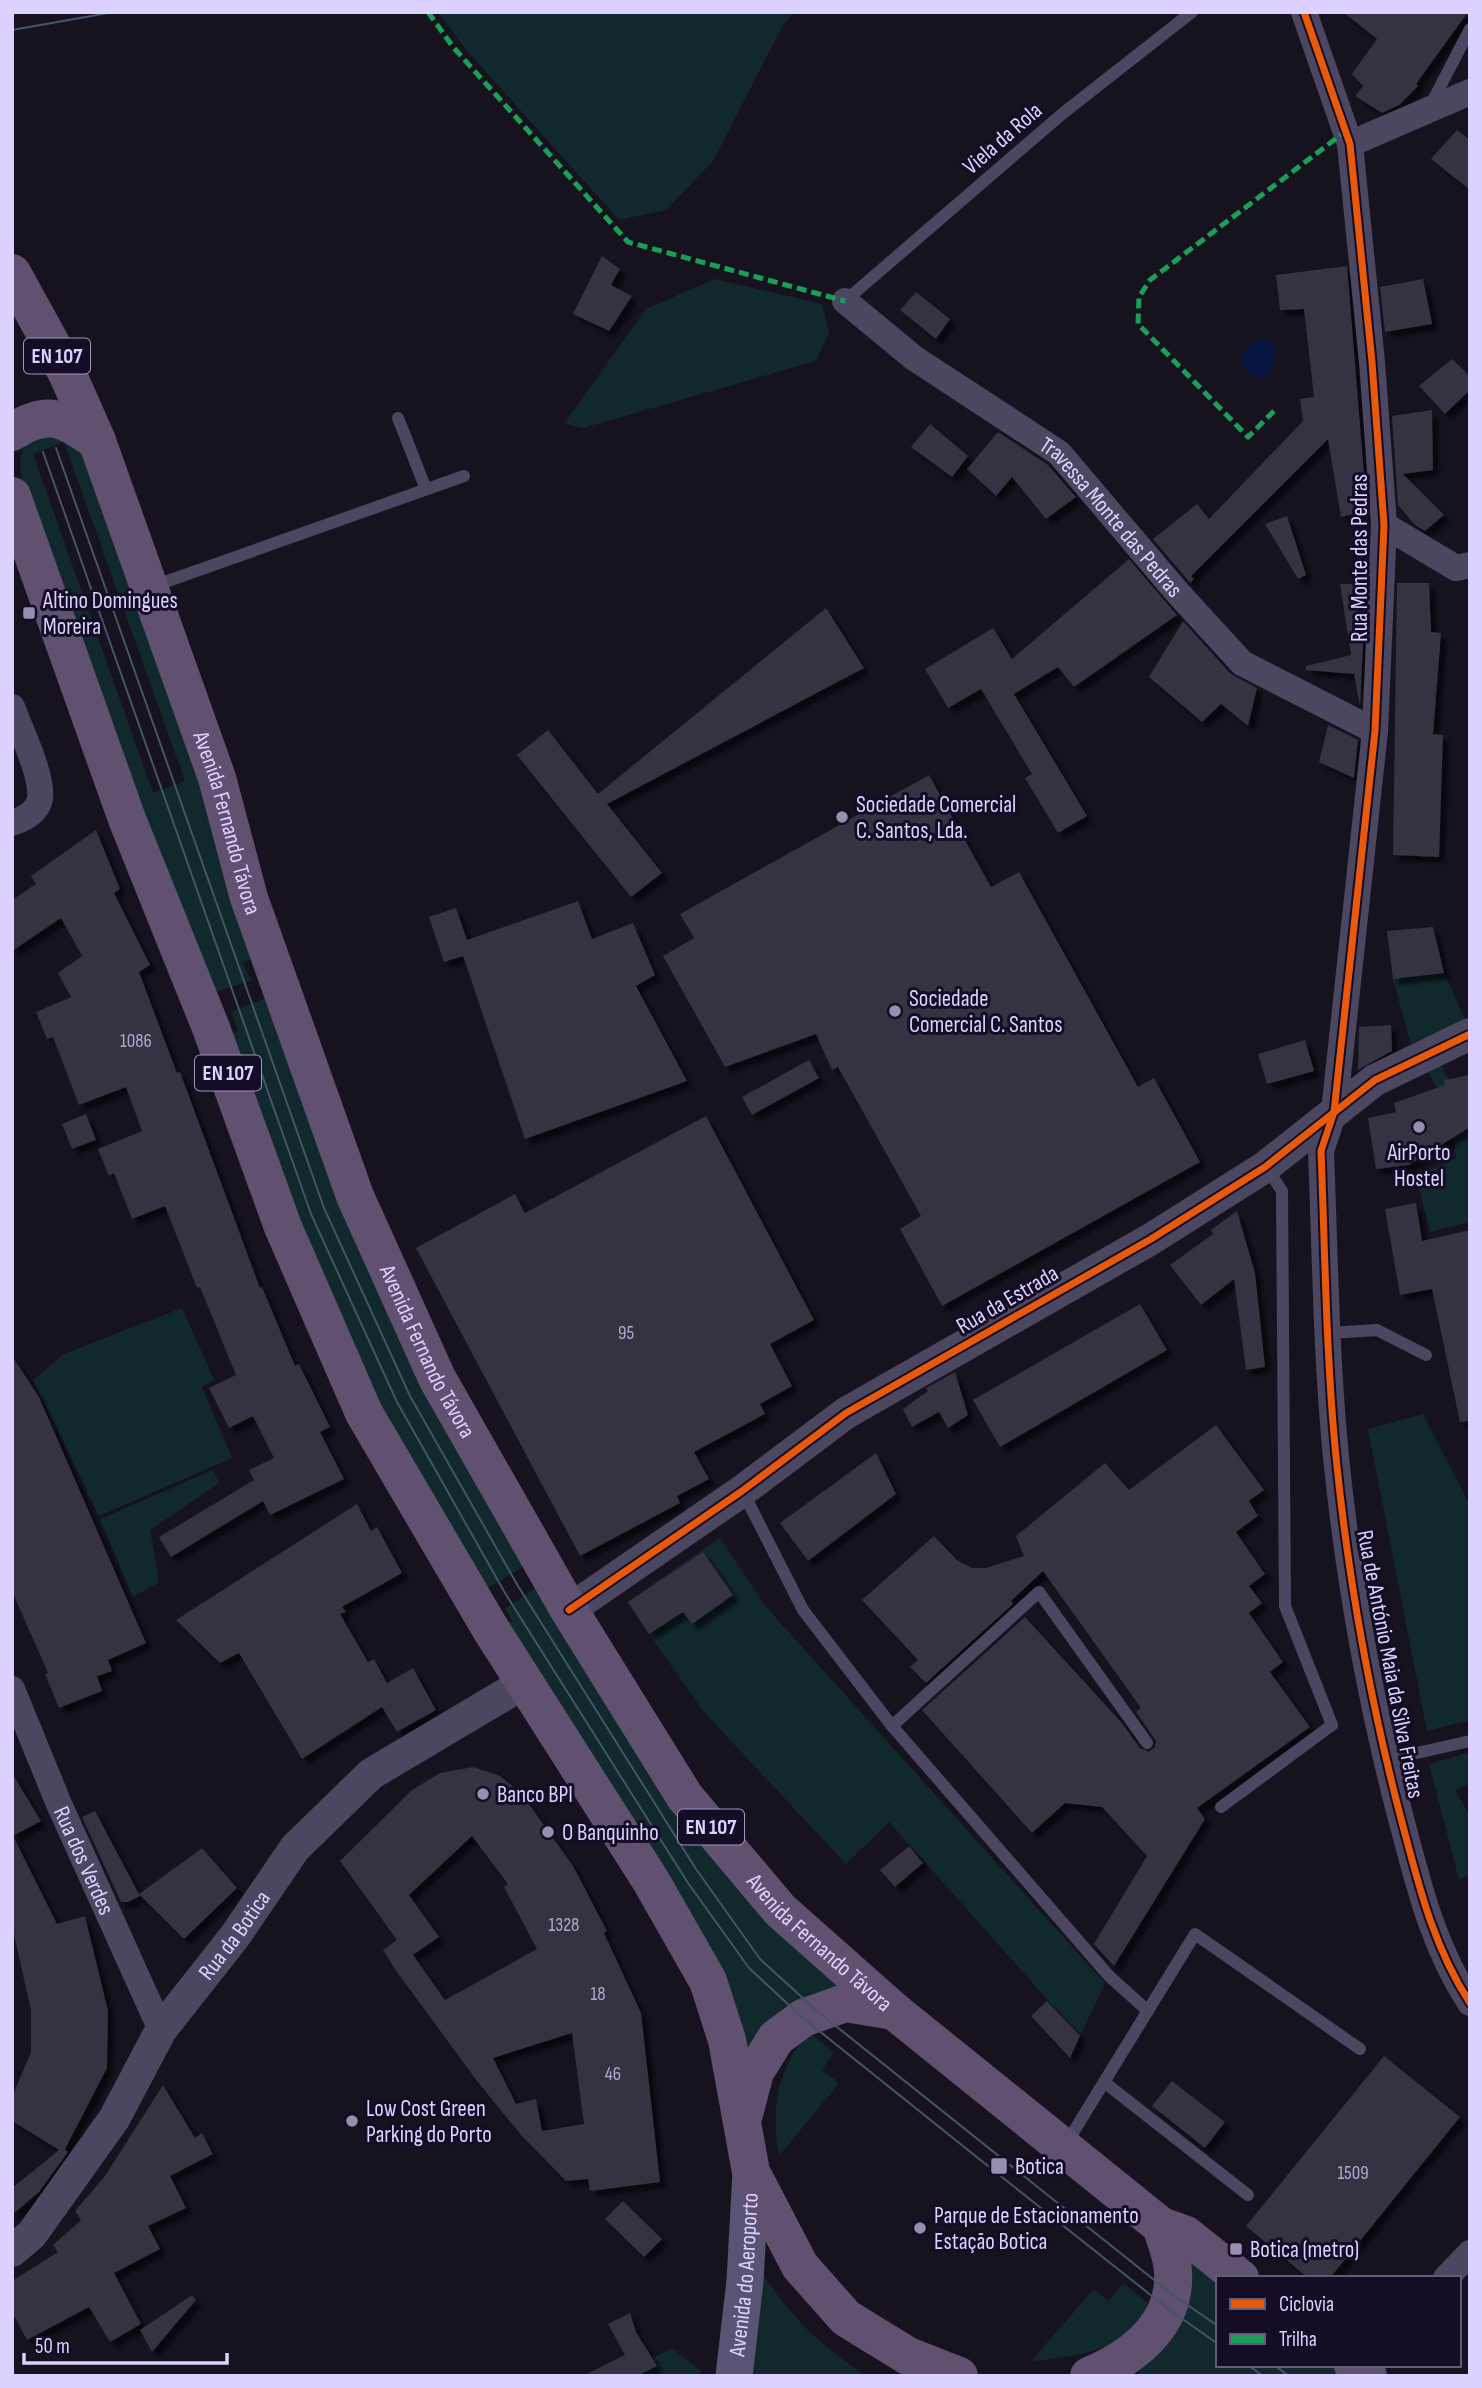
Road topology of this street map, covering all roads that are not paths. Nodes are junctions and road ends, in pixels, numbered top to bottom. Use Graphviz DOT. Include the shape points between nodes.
graph roads {
  1 [pos="1192,12"];
  2 [pos="1304,12"];
  3 [pos="1470,29"];
  4 [pos="1470,92"];
  5 [pos="1429,110"];
  6 [pos="1350,144"];
  7 [pos="12,273"];
  8 [pos="845,301"];
  9 [pos="398,418"];
  10 [pos="12,432"];
  11 [pos="97,441"];
  12 [pos="464,476"];
  13 [pos="426,489"];
  14 [pos="12,496"];
  15 [pos="1384,525"];
  16 [pos="1470,565"];
  17 [pos="148,588"];
  18 [pos="12,707"];
  19 [pos="1375,731"];
  20 [pos="12,823"];
  21 [pos="1470,1034"];
  22 [pos="1334,1112"];
  23 [pos="1265,1167"];
  24 [pos="1329,1333"];
  25 [pos="1426,1355"];
  26 [pos="742,1491"];
  27 [pos="569,1610"];
  28 [pos="524,1683"];
  29 [pos="12,1689"];
  30 [pos="892,1726"];
  31 [pos="1470,1741"];
  32 [pos="1147,1743"];
  33 [pos="1386,1760"];
  34 [pos="1221,1807"];
  35 [pos="1470,2003"];
  36 [pos="894,2011"];
  37 [pos="1148,2011"];
  38 [pos="161,2030"];
  39 [pos="1360,2049"];
  40 [pos="1104,2082"];
  41 [pos="743,2120"];
  42 [pos="1064,2148"];
  43 [pos="751,2172"];
  44 [pos="1248,2195"];
  45 [pos="1161,2226"];
  46 [pos="12,2251"];
  47 [pos="1470,2253"];
  48 [pos="1237,2276"];
  49 [pos="1448,2276"];
  50 [pos="734,2376"];
  51 [pos="959,2376"];
  52 [pos="1089,2376"];
  1 -- 8 [label="lane, Viela da Rola" via="1062,114"];
  2 -- 6 [label="street, Rua Monte das Pedras"];
  3 -- 5 [label="lane"];
  4 -- 5 [label="street"];
  5 -- 6 [label="street"];
  6 -- 15 [label="street, Rua Monte das Pedras"];
  7 -- 11 [label="main road, Avenida Fernando Távora / EN 107" via="67,373"];
  8 -- 19 [label="street, Travessa Monte das Pedras" via="915,358 1059,453 1242,663"];
  9 -- 13 [label="lane"];
  10 -- 11 [label="main road" via="51,417 65,420"];
  11 -- 17 [label="main road, Avenida Fernando Távora / EN 107"];
  12 -- 13 [label="lane"];
  13 -- 17 [label="lane"];
  14 -- 28 [label="main road, EN 107" via="127,819 323,1324 364,1413"];
  15 -- 16 [label="street" via="1456,568"];
  15 -- 19 [label="street, Rua Monte das Pedras"];
  17 -- 27 [label="main road, Avenida Fernando Távora / EN 107" via="217,778 250,898 355,1196 437,1378"];
  18 -- 20 [label="street" via="40,800 34,812"];
  19 -- 22 [label="street, Rua Monte das Pedras"];
  21 -- 22 [label="street, Rua da Estrada" via="1374,1080"];
  22 -- 23 [label="street, Rua da Estrada"];
  22 -- 24 [label="street, Rua de António Maia da Silva Freitas" via="1321,1151"];
  23 -- 26 [label="street, Rua da Estrada" via="1151,1239 846,1413"];
  23 -- 34 [label="lane" via="1282,1191 1284,1606 1332,1725"];
  24 -- 25 [label="lane" via="1377,1330"];
  24 -- 33 [label="street, Rua de António Maia da Silva Freitas" via="1336,1456 1353,1594"];
  26 -- 27 [label="street, Rua da Estrada"];
  26 -- 30 [label="lane" via="803,1610"];
  27 -- 36 [label="main road, Avenida Fernando Távora / EN 107" via="685,1797 780,1910"];
  28 -- 38 [label="street, Rua da Botica" via="371,1774 295,1848 235,1936"];
  28 -- 41 [label="main road" via="651,1881 708,1981 727,2040"];
  29 -- 38 [label="street, Rua dos Verdes"];
  30 -- 32 [label="lane" via="1039,1592"];
  30 -- 37 [label="lane" via="1109,1976"];
  31 -- 33 [label="lane"];
  33 -- 35 [label="street, Rua de António Maia da Silva Freitas" via="1428,1922"];
  36 -- 41 [label="main road" via="845,2003 803,2018 776,2038 755,2072"];
  36 -- 42 [label="main road, Avenida Fernando Távora / EN 107"];
  37 -- 39 [label="lane" via="1195,1934"];
  37 -- 40 [label="lane"];
  38 -- 46 [label="street, Rua da Botica" via="114,2119 32,2234"];
  40 -- 42 [label="lane"];
  40 -- 44 [label="lane"];
  41 -- 43 [label="main road"];
  42 -- 45 [label="main road, Avenida Fernando Távora / EN 107"];
  43 -- 50 [label="main road, Avenida do Aeroporto"];
  43 -- 51 [label="main road" via="800,2266 846,2318 908,2356"];
  45 -- 48 [label="main road, Avenida Fernando Távora / EN 107" via="1186,2235"];
  45 -- 52 [label="main road" via="1172,2262 1173,2295 1156,2332 1118,2364"];
  47 -- 49 [label="street"];
}
